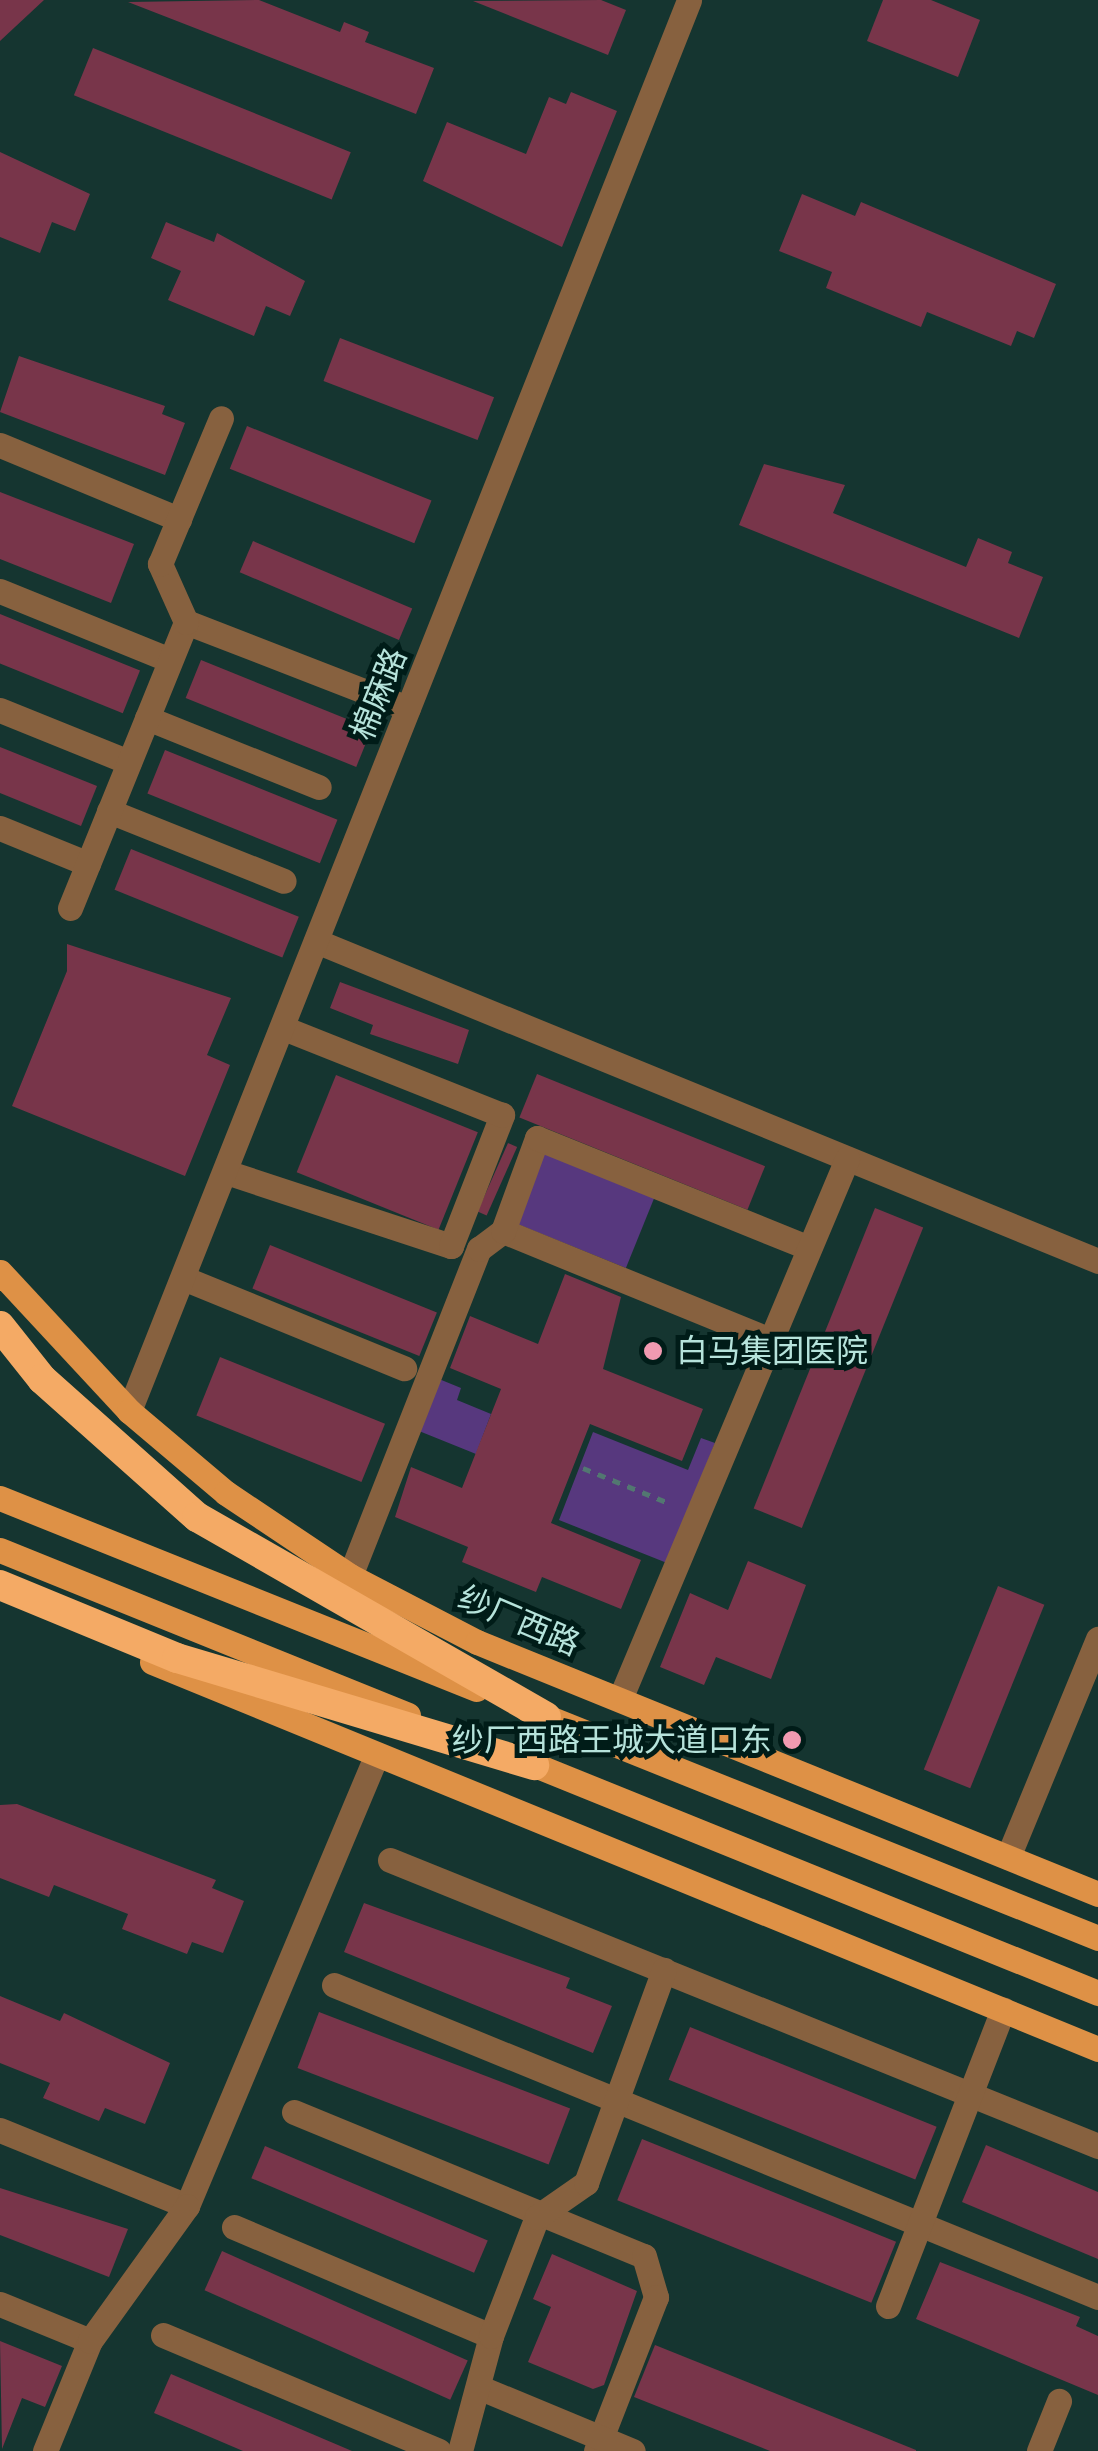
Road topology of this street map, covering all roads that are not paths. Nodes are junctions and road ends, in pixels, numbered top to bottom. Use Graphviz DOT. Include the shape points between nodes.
graph roads {
  1 [pos="690,0"];
  2 [pos="221,418"];
  3 [pos="0,445"];
  4 [pos="179,519"];
  5 [pos="0,592"];
  6 [pos="186,622"];
  7 [pos="170,660"];
  8 [pos="408,708"];
  9 [pos="0,710"];
  10 [pos="147,718"];
  11 [pos="129,762"];
  12 [pos="320,787"];
  13 [pos="109,811"];
  14 [pos="0,828"];
  15 [pos="88,864"];
  16 [pos="284,881"];
  17 [pos="70,908"];
  18 [pos="316,941"];
  19 [pos="283,1028"];
  20 [pos="847,1159"];
  21 [pos="226,1172"];
  22 [pos="503,1231"];
  23 [pos="810,1248"];
  24 [pos="1098,1261"];
  25 [pos="0,1272"];
  26 [pos="183,1278"];
  27 [pos="0,1326"];
  28 [pos="770,1340"];
  29 [pos="404,1368"];
  30 [pos="129,1411"];
  31 [pos="0,1498"];
  32 [pos="0,1550"];
  33 [pos="350,1576"];
  34 [pos="0,1585"];
  35 [pos="0,1598"];
  36 [pos="1098,1639"];
  37 [pos="620,1699"];
  38 [pos="546,1717"];
  39 [pos="375,1758"];
  40 [pos="534,1765"];
  41 [pos="1008,1858"];
  42 [pos="390,1860"];
  43 [pos="1098,1894"];
  44 [pos="1098,1938"];
  45 [pos="664,1970"];
  46 [pos="334,1986"];
  47 [pos="1098,1993"];
  48 [pos="1002,2009"];
  49 [pos="1098,2049"];
  50 [pos="970,2094"];
  51 [pos="616,2100"];
  52 [pos="294,2112"];
  53 [pos="0,2130"];
  54 [pos="1098,2146"];
  55 [pos="188,2206"];
  56 [pos="537,2217"];
  57 [pos="919,2224"];
  58 [pos="234,2226"];
  59 [pos="1098,2297"];
  60 [pos="0,2304"];
  61 [pos="888,2306"];
  62 [pos="163,2335"];
  63 [pos="490,2336"];
  64 [pos="90,2341"];
  65 [pos="483,2390"];
  66 [pos="1059,2401"];
  67 [pos="599,2444"];
  68 [pos="45,2451"];
  69 [pos="439,2451"];
  70 [pos="460,2451"];
  71 [pos="634,2451"];
  72 [pos="1040,2451"];
  1 -- 8 [label="street, 棉麻路"];
  2 -- 4 [label="street"];
  3 -- 4 [label="street"];
  4 -- 6 [label="street" via="160,564"];
  5 -- 7 [label="street"];
  6 -- 7 [label="street"];
  6 -- 8 [label="street"];
  7 -- 10 [label="street"];
  8 -- 18 [label="street, 棉麻路"];
  9 -- 11 [label="street"];
  10 -- 11 [label="street"];
  10 -- 12 [label="street"];
  11 -- 13 [label="street"];
  13 -- 15 [label="street"];
  13 -- 16 [label="street"];
  14 -- 15 [label="street"];
  15 -- 17 [label="street"];
  18 -- 19 [label="street, 棉麻路"];
  18 -- 20 [label="street"];
  19 -- 21 [label="street, 棉麻路"];
  19 -- 21 [label="street" via="502,1115 452,1246"];
  20 -- 23 [label="street"];
  20 -- 24 [label="street"];
  21 -- 26 [label="street, 棉麻路"];
  22 -- 23 [label="street" via="537,1138"];
  22 -- 28 [label="street"];
  22 -- 33 [label="street" via="479,1249"];
  23 -- 28 [label="street"];
  25 -- 30 [label="main road, 纱厂西路"];
  26 -- 29 [label="street"];
  26 -- 30 [label="street, 棉麻路"];
  27 -- 38 [label="highway" via="42,1378 196,1517"];
  28 -- 37 [label="street"];
  30 -- 33 [label="main road, 纱厂西路" via="241,1504"];
  31 -- 38 [label="main road"];
  32 -- 40 [label="main road"];
  33 -- 37 [label="main road, 纱厂西路" via="477,1642"];
  34 -- 40 [label="highway" via="177,1658"];
  35 -- 39 [label="main road"];
  36 -- 41 [label="street"];
  37 -- 41 [label="main road, 纱厂西路"];
  38 -- 44 [label="main road"];
  39 -- 48 [label="main road"];
  39 -- 55 [label="street"];
  40 -- 47 [label="main road"];
  41 -- 43 [label="main road, 纱厂西路"];
  42 -- 45 [label="street"];
  45 -- 50 [label="street"];
  45 -- 51 [label="street"];
  46 -- 51 [label="street"];
  48 -- 49 [label="main road"];
  48 -- 50 [label="street"];
  50 -- 54 [label="street"];
  50 -- 57 [label="street"];
  51 -- 56 [label="street" via="586,2183"];
  51 -- 57 [label="street"];
  52 -- 56 [label="street"];
  53 -- 55 [label="street"];
  55 -- 64 [label="street"];
  56 -- 63 [label="street"];
  56 -- 67 [label="street" via="644,2256 656,2296"];
  57 -- 59 [label="street"];
  57 -- 61 [label="street"];
  58 -- 63 [label="street"];
  60 -- 64 [label="street"];
  62 -- 69 [label="street"];
  63 -- 65 [label="street"];
  64 -- 68 [label="street"];
  65 -- 67 [label="street"];
  65 -- 70 [label="street"];
  66 -- 72 [label="street"];
  67 -- 71 [label="street"];
}
